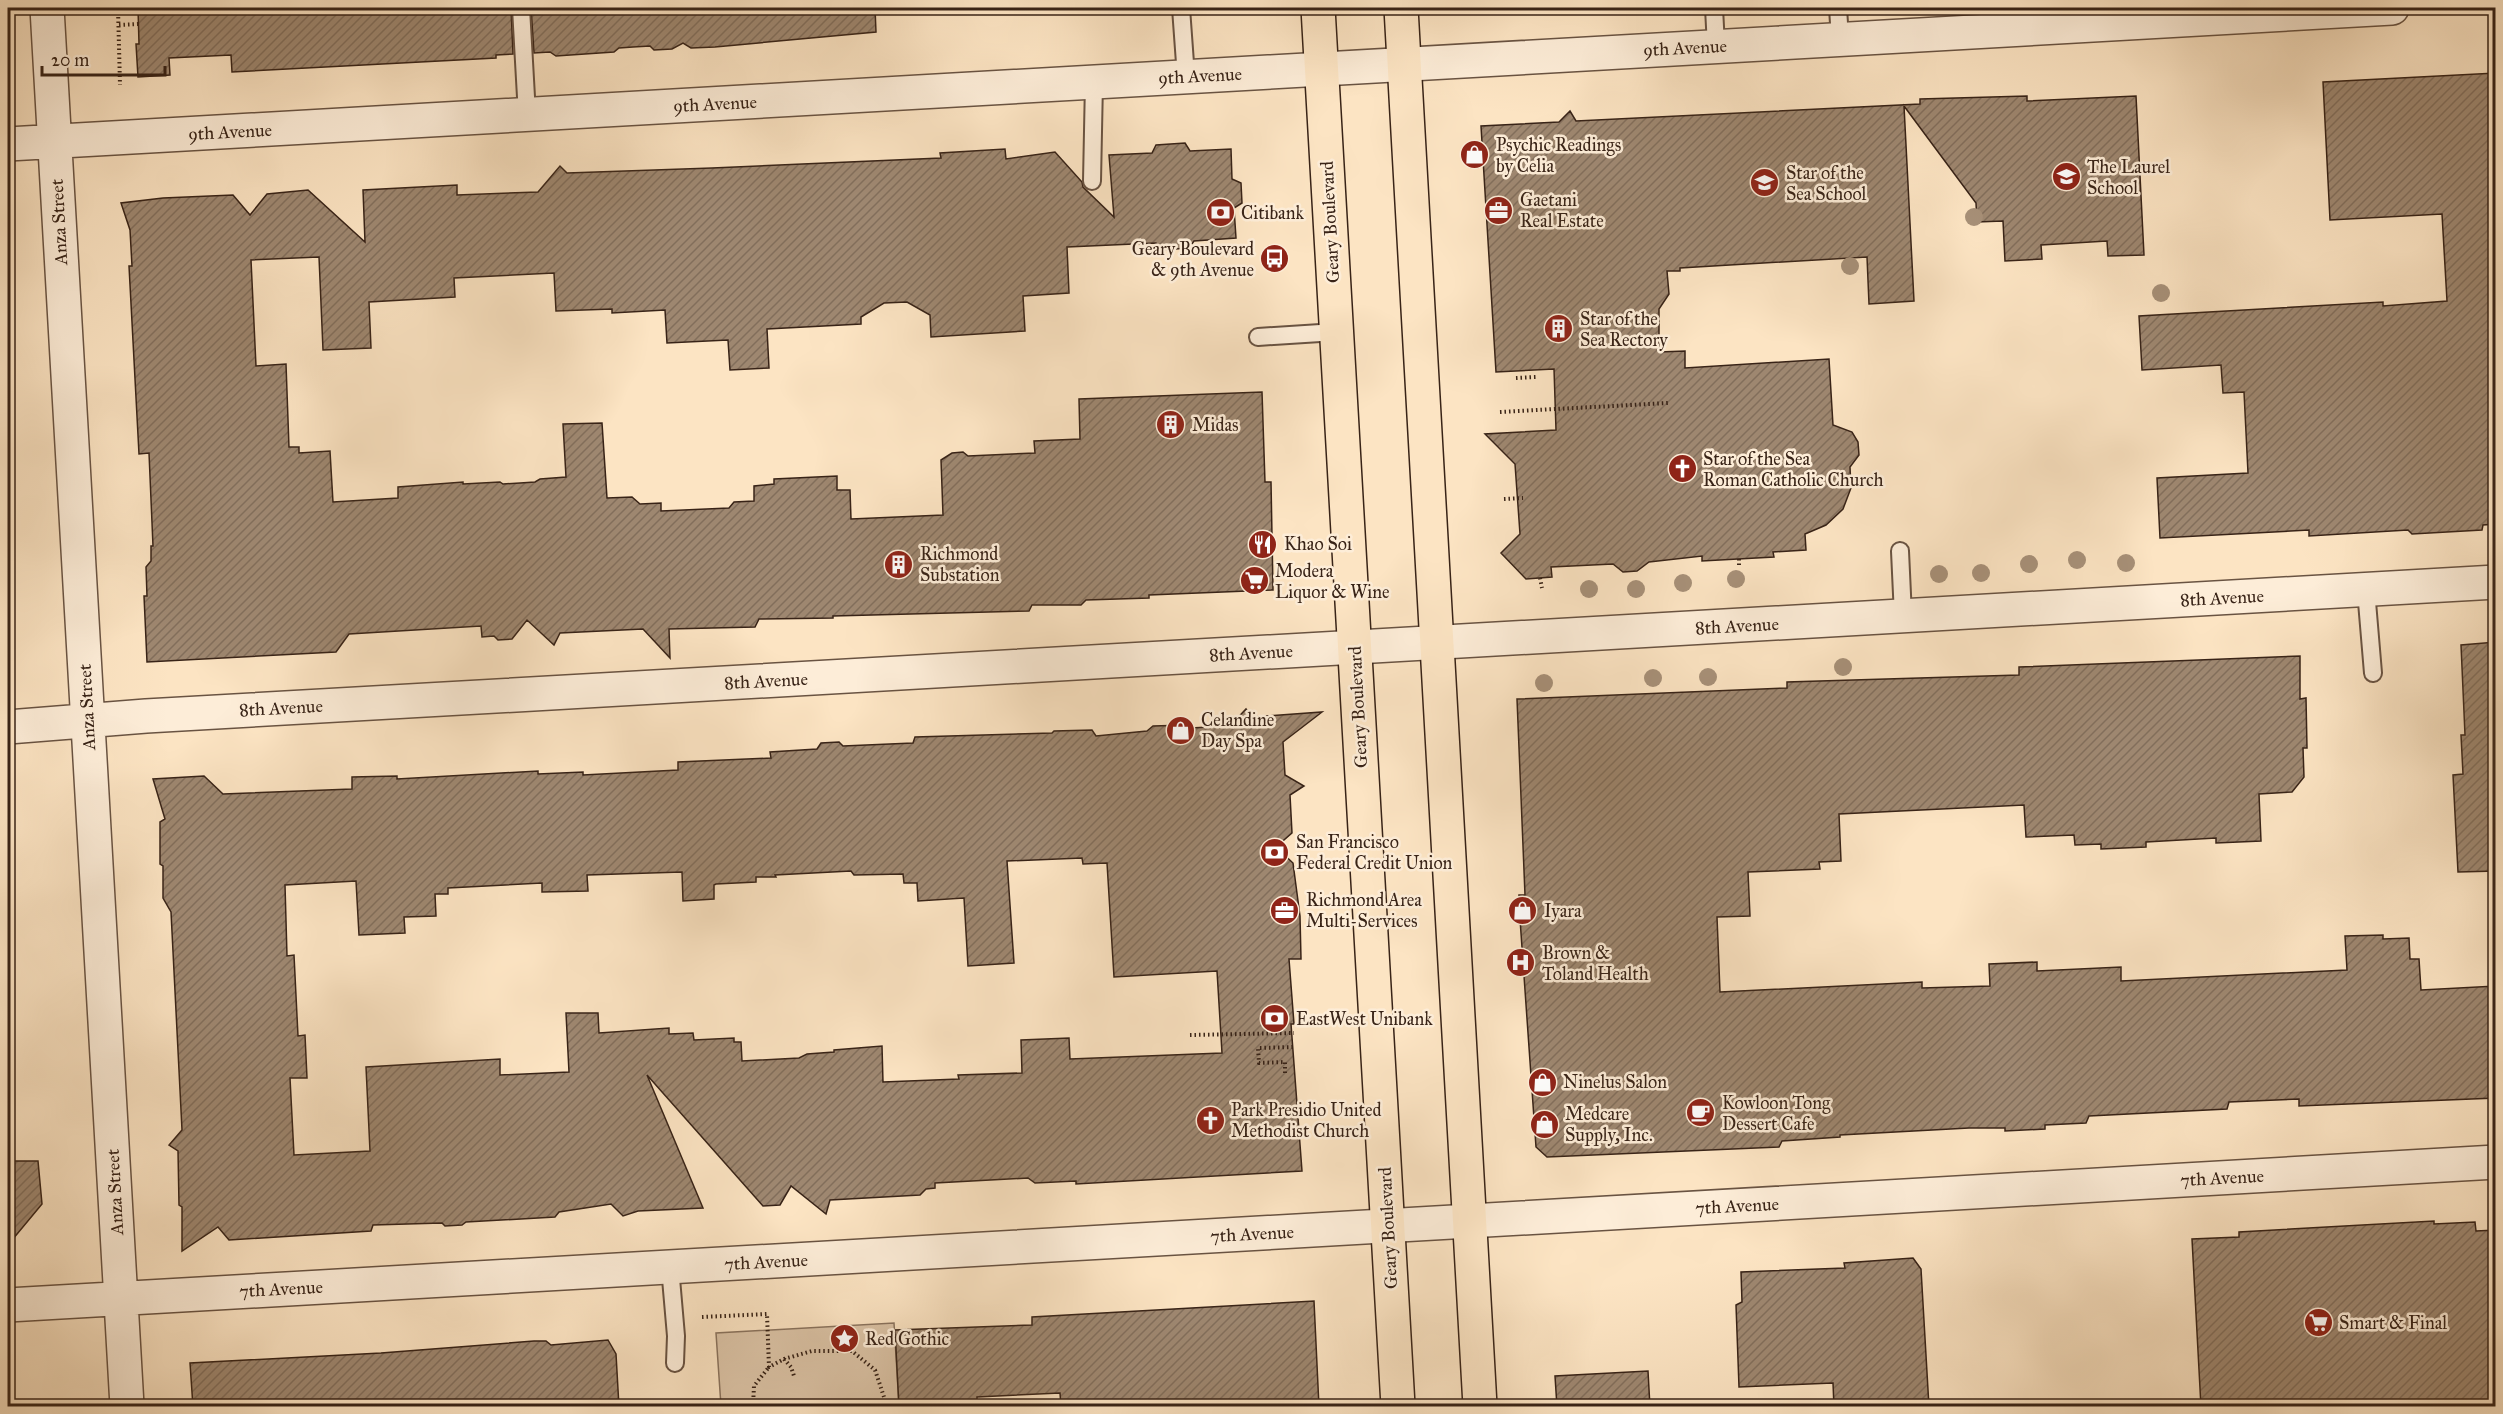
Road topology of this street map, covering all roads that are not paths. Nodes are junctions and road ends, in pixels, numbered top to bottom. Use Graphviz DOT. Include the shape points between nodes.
graph roads {
  1 [pos="47,8"];
  2 [pos="521,8"];
  3 [pos="1181,8"];
  4 [pos="1318,8"];
  5 [pos="1401,8"];
  6 [pos="1714,8"];
  7 [pos="2392,8"];
  8 [pos="1839,23"];
  9 [pos="1716,46"];
  10 [pos="1404,64"];
  11 [pos="1322,69"];
  12 [pos="1185,77"];
  13 [pos="1094,82"];
  14 [pos="527,115"];
  15 [pos="54,142"];
  16 [pos="8,144"];
  17 [pos="1092,181"];
  18 [pos="1336,332"];
  19 [pos="1258,337"];
  20 [pos="1900,551"];
  21 [pos="2496,582"];
  22 [pos="2366,590"];
  23 [pos="1904,616"];
  24 [pos="1437,643"];
  25 [pos="1354,647"];
  26 [pos="2373,673"];
  27 [pos="88,720"];
  28 [pos="8,727"];
  29 [pos="2496,1162"];
  30 [pos="1470,1221"];
  31 [pos="1388,1226"];
  32 [pos="670,1268"];
  33 [pos="121,1299"];
  34 [pos="8,1305"];
  35 [pos="675,1363"];
  36 [pos="127,1407"];
  37 [pos="1398,1407"];
  38 [pos="1480,1407"];
  1 -- 15 [label="street, Anza Street"];
  2 -- 14 [label="lane"];
  3 -- 12 [label="lane"];
  4 -- 11 [label="main road, Geary Boulevard"];
  5 -- 10 [label="main road"];
  6 -- 9 [label="lane"];
  7 -- 8 [label="street, 9th Avenue"];
  8 -- 9 [label="street, 9th Avenue"];
  9 -- 10 [label="street, 9th Avenue"];
  10 -- 11 [label="street, 9th Avenue"];
  10 -- 24 [label="main road"];
  11 -- 12 [label="street, 9th Avenue"];
  11 -- 18 [label="main road, Geary Boulevard"];
  12 -- 13 [label="street, 9th Avenue"];
  13 -- 14 [label="street, 9th Avenue"];
  13 -- 17 [label="lane"];
  14 -- 15 [label="street, 9th Avenue"];
  15 -- 16 [label="street, 9th Avenue"];
  15 -- 27 [label="street, Anza Street"];
  18 -- 19 [label="lane"];
  18 -- 25 [label="main road, Geary Boulevard"];
  20 -- 23 [label="lane"];
  21 -- 22 [label="street, 8th Avenue"];
  22 -- 23 [label="street, 8th Avenue"];
  22 -- 26 [label="lane"];
  23 -- 24 [label="street, 8th Avenue"];
  24 -- 25 [label="street, 8th Avenue"];
  24 -- 30 [label="main road"];
  25 -- 27 [label="street, 8th Avenue"];
  25 -- 31 [label="main road, Geary Boulevard"];
  27 -- 28 [label="street, 8th Avenue"];
  27 -- 33 [label="street, Anza Street"];
  29 -- 30 [label="street, 7th Avenue"];
  30 -- 31 [label="street, 7th Avenue"];
  30 -- 38 [label="main road"];
  31 -- 32 [label="street, 7th Avenue"];
  31 -- 37 [label="main road, Geary Boulevard"];
  32 -- 33 [label="street, 7th Avenue"];
  32 -- 35 [label="lane"];
  33 -- 34 [label="street, 7th Avenue"];
  33 -- 36 [label="street, Anza Street"];
}
